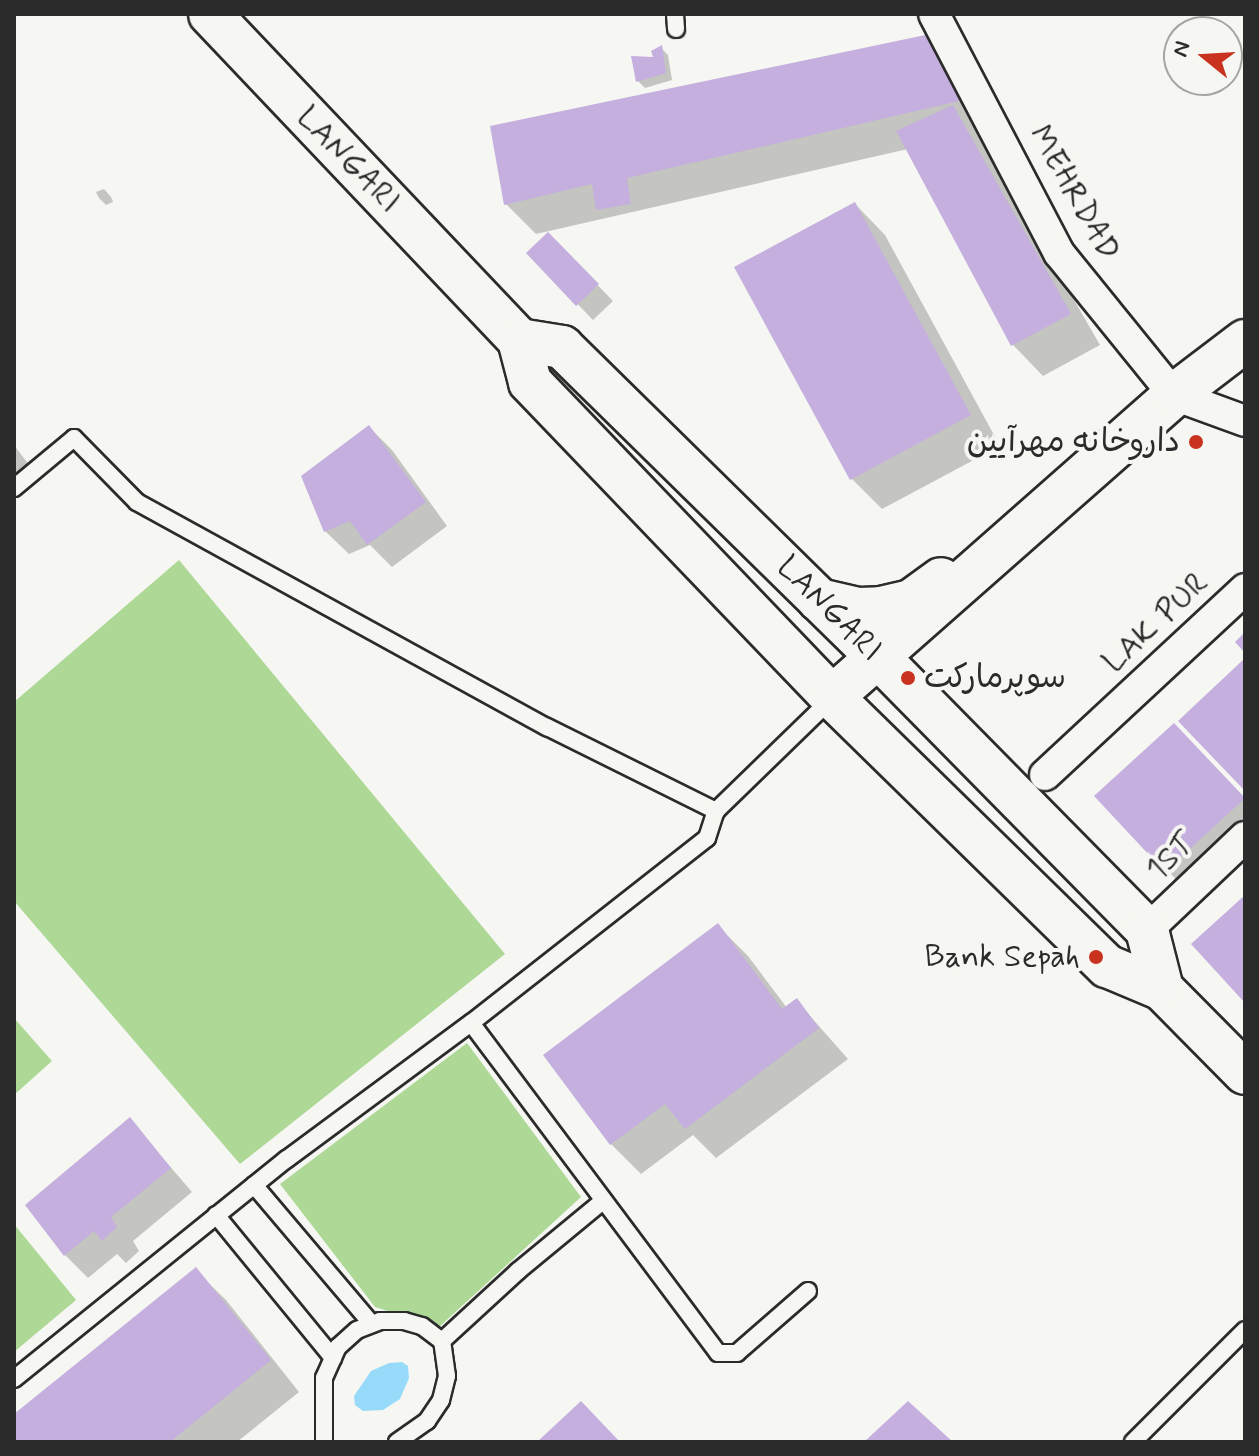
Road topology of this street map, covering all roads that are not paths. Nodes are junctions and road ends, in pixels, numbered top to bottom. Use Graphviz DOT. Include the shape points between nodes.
graph roads {
  1 [pos="210,14"];
  2 [pos="934,14"];
  3 [pos="519,340"];
  4 [pos="1245,341"];
  5 [pos="1174,395"];
  6 [pos="1245,421"];
  7 [pos="14,488"];
  8 [pos="980,567"];
  9 [pos="1245,589"];
  10 [pos="819,600"];
  11 [pos="878,657"];
  12 [pos="832,697"];
  13 [pos="1045,775"];
  14 [pos="716,811"];
  15 [pos="1245,837"];
  16 [pos="1147,930"];
  17 [pos="1162,989"];
  18 [pos="471,1023"];
  19 [pos="1245,1073"];
  20 [pos="254,1185"];
  21 [pos="603,1201"];
  22 [pos="216,1215"];
  23 [pos="808,1291"];
  24 [pos="372,1324"];
  25 [pos="1245,1330"];
  26 [pos="442,1341"];
  27 [pos="333,1358"];
  28 [pos="14,1379"];
  29 [pos="324,1442"];
  30 [pos="397,1442"];
  31 [pos="1133,1442"];
  1 -- 3 [label="main road, LANGARI"];
  2 -- 5 [label="street, MEHRDAD" via="1059,253"];
  3 -- 10 [label="main road, LANGARI" via="562,347"];
  3 -- 12 [label="main road, LANGARI" via="530,382"];
  4 -- 5 [label="main road"];
  5 -- 6 [label="street"];
  5 -- 8 [label="main road"];
  7 -- 14 [label="lane" via="74,438 137,502 547,727"];
  8 -- 10 [label="main road" via="946,575 911,601 881,608"];
  8 -- 11 [label="main road"];
  9 -- 13 [label="street, LAK PUR"];
  10 -- 11 [label="main road, LANGARI"];
  11 -- 12 [label="main road"];
  11 -- 16 [label="main road, LANGARI"];
  12 -- 14 [label="lane"];
  12 -- 17 [label="main road, LANGARI" via="1107,966"];
  14 -- 18 [label="lane" via="707,838"];
  15 -- 16 [label="street, 1ST"];
  16 -- 17 [label="main road"];
  17 -- 19 [label="main road, LANGARI"];
  18 -- 20 [label="lane"];
  18 -- 21 [label="lane"];
  20 -- 22 [label="lane"];
  20 -- 24 [label="lane"];
  21 -- 23 [label="lane" via="718,1353 737,1353"];
  21 -- 26 [label="lane"];
  22 -- 27 [label="lane"];
  22 -- 28 [label="lane"];
  24 -- 26 [label="lane" via="404,1321"];
  24 -- 27 [label="lane" via="357,1330"];
  25 -- 31 [label="lane"];
  26 -- 30 [label="lane" via="447,1376 441,1400 427,1421"];
  27 -- 29 [label="lane" via="324,1378"];
}
